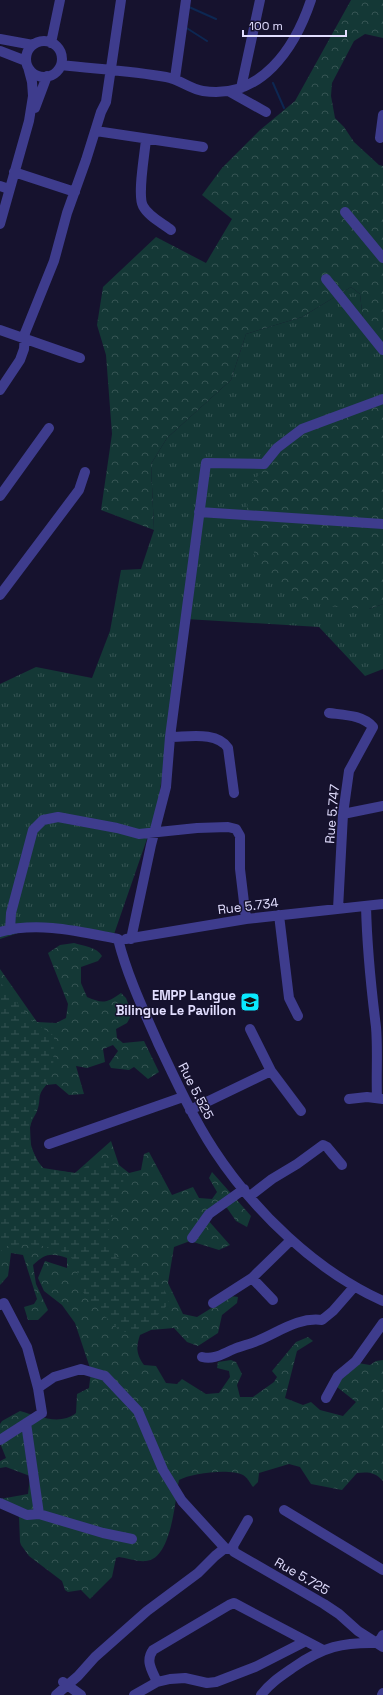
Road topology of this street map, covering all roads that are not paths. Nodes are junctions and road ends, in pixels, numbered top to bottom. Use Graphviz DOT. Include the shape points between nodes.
graph roads {
  1 [pos="60,0"];
  2 [pos="121,0"];
  3 [pos="186,0"];
  4 [pos="260,0"];
  5 [pos="311,0"];
  6 [pos="0,39"];
  7 [pos="51,43"];
  8 [pos="33,45"];
  9 [pos="0,51"];
  10 [pos="27,64"];
  11 [pos="61,64"];
  12 [pos="111,71"];
  13 [pos="47,76"];
  14 [pos="175,78"];
  15 [pos="241,88"];
  16 [pos="230,92"];
  17 [pos="266,112"];
  18 [pos="383,115"];
  19 [pos="29,120"];
  20 [pos="96,131"];
  21 [pos="380,138"];
  22 [pos="146,139"];
  23 [pos="203,147"];
  24 [pos="14,172"];
  25 [pos="5,188"];
  26 [pos="75,192"];
  27 [pos="345,212"];
  28 [pos="0,224"];
  29 [pos="171,230"];
  30 [pos="383,258"];
  31 [pos="326,279"];
  32 [pos="0,330"];
  33 [pos="24,338"];
  34 [pos="383,350"];
  35 [pos="80,358"];
  36 [pos="0,390"];
  37 [pos="383,398"];
  38 [pos="49,428"];
  39 [pos="85,472"];
  40 [pos="0,496"];
  41 [pos="199,512"];
  42 [pos="383,524"];
  43 [pos="0,595"];
  44 [pos="329,713"];
  45 [pos="170,737"];
  46 [pos="234,793"];
  47 [pos="383,806"];
  48 [pos="343,814"];
  49 [pos="155,831"];
  50 [pos="383,904"];
  51 [pos="366,906"];
  52 [pos="338,909"];
  53 [pos="280,915"];
  54 [pos="246,919"];
  55 [pos="5,931"];
  56 [pos="118,939"];
  57 [pos="131,939"];
  58 [pos="298,1016"];
  59 [pos="250,1029"];
  60 [pos="271,1071"];
  61 [pos="183,1097"];
  62 [pos="380,1098"];
  63 [pos="349,1099"];
  64 [pos="190,1110"];
  65 [pos="301,1111"];
  66 [pos="49,1144"];
  67 [pos="342,1165"];
  68 [pos="247,1193"];
  69 [pos="192,1238"];
  70 [pos="291,1240"];
  71 [pos="252,1278"];
  72 [pos="354,1287"];
  73 [pos="273,1300"];
  74 [pos="383,1301"];
  75 [pos="213,1303"];
  76 [pos="0,1305"];
  77 [pos="383,1323"];
  78 [pos="202,1357"];
  79 [pos="38,1388"];
  80 [pos="326,1398"];
  81 [pos="26,1423"];
  82 [pos="0,1440"];
  83 [pos="0,1503"];
  84 [pos="284,1510"];
  85 [pos="39,1514"];
  86 [pos="248,1520"];
  87 [pos="132,1539"];
  88 [pos="229,1549"];
  89 [pos="383,1570"];
  90 [pos="358,1631"];
  91 [pos="306,1641"];
  92 [pos="381,1642"];
  93 [pos="348,1643"];
  94 [pos="323,1650"];
  95 [pos="157,1682"];
  96 [pos="65,1683"];
  97 [pos="56,1695"];
  98 [pos="80,1695"];
  99 [pos="134,1695"];
  100 [pos="260,1695"];
  1 -- 7 [label="street"];
  2 -- 12 [label="street"];
  3 -- 14 [label="street"];
  4 -- 15 [label="street"];
  5 -- 15 [label="street" via="298,30 279,62 260,79"];
  6 -- 8 [label="street"];
  7 -- 8 [label="street" via="42,41"];
  7 -- 11 [label="street" via="61,54"];
  8 -- 10 [label="street" via="26,55"];
  9 -- 10 [label="street"];
  10 -- 13 [label="street" via="36,75"];
  10 -- 19 [label="street" via="33,96"];
  11 -- 12 [label="street"];
  11 -- 13 [label="street" via="56,72"];
  12 -- 14 [label="street"];
  12 -- 20 [label="street" via="106,102"];
  13 -- 19 [label="street"];
  14 -- 16 [label="street" via="201,91"];
  15 -- 16 [label="street"];
  16 -- 17 [label="street"];
  18 -- 21 [label="street"];
  19 -- 24 [label="street"];
  20 -- 22 [label="street"];
  20 -- 26 [label="street"];
  22 -- 23 [label="street"];
  22 -- 29 [label="street" via="140,197 143,206 151,215"];
  24 -- 25 [label="street"];
  24 -- 26 [label="street"];
  25 -- 28 [label="street"];
  26 -- 33 [label="street" via="54,261"];
  27 -- 30 [label="street"];
  31 -- 34 [label="street"];
  32 -- 33 [label="street"];
  33 -- 35 [label="street"];
  33 -- 36 [label="street" via="20,360"];
  37 -- 41 [label="street" via="302,429 276,448 264,464 206,463"];
  38 -- 40 [label="street"];
  39 -- 43 [label="street" via="79,490"];
  41 -- 42 [label="street"];
  41 -- 45 [label="street"];
  44 -- 48 [label="street, Rue 5.747" via="353,716 369,722 373,728 349,771"];
  45 -- 46 [label="street" via="206,737 224,742 228,748"];
  45 -- 49 [label="street" via="169,770"];
  47 -- 48 [label="street"];
  48 -- 52 [label="street, Rue 5.747"];
  49 -- 54 [label="street" via="220,827 236,829 240,836 240,869"];
  49 -- 55 [label="street" via="139,834 58,817 43,820 33,830"];
  49 -- 57 [label="street"];
  50 -- 51 [label="street, Rue 5.734"];
  51 -- 52 [label="street, Rue 5.734"];
  51 -- 62 [label="street" via="377,1045 376,1071"];
  52 -- 53 [label="street, Rue 5.734"];
  53 -- 54 [label="street, Rue 5.734"];
  53 -- 58 [label="street" via="289,998"];
  54 -- 57 [label="street, Rue 5.734"];
  55 -- 56 [label="street" via="58,929"];
  56 -- 57 [label="street, Rue 5.734"];
  56 -- 61 [label="street, Rue 5.525" via="127,972"];
  59 -- 60 [label="street"];
  60 -- 64 [label="street"];
  60 -- 65 [label="street"];
  61 -- 64 [label="street, Rue 5.525"];
  61 -- 66 [label="street"];
  62 -- 63 [label="street"];
  64 -- 68 [label="street, Rue 5.525" via="214,1151"];
  67 -- 68 [label="street" via="327,1146 320,1146 297,1164"];
  68 -- 69 [label="street" via="209,1214"];
  68 -- 70 [label="street, Rue 5.525"];
  70 -- 71 [label="street"];
  70 -- 72 [label="street, Rue 5.525"];
  71 -- 73 [label="street"];
  71 -- 75 [label="street"];
  72 -- 74 [label="street, Rue 5.525"];
  72 -- 78 [label="street" via="322,1320 311,1319 286,1326 216,1357"];
  76 -- 79 [label="street" via="4,1303 27,1347"];
  77 -- 80 [label="street" via="356,1361 338,1376"];
  79 -- 81 [label="street" via="42,1413"];
  79 -- 88 [label="street, Rue 5.725" via="54,1377 81,1369 105,1376 138,1411 163,1470 182,1501"];
  81 -- 82 [label="street"];
  81 -- 85 [label="street"];
  83 -- 85 [label="street" via="27,1515"];
  84 -- 89 [label="street"];
  85 -- 87 [label="street"];
  86 -- 88 [label="street"];
  88 -- 90 [label="street, Rue 5.725" via="339,1614"];
  88 -- 96 [label="street" via="215,1556 198,1573 147,1612 95,1657 78,1676"];
  90 -- 92 [label="street, Rue 5.725"];
  90 -- 93 [label="street"];
  91 -- 94 [label="street"];
  91 -- 95 [label="street" via="255,1667 216,1682 186,1678"];
  91 -- 95 [label="street" via="234,1603 229,1604 153,1650 148,1660"];
  92 -- 93 [label="street"];
  93 -- 94 [label="street"];
  94 -- 100 [label="street" via="270,1683"];
  95 -- 99 [label="street"];
  96 -- 97 [label="street"];
  96 -- 98 [label="street"];
}
